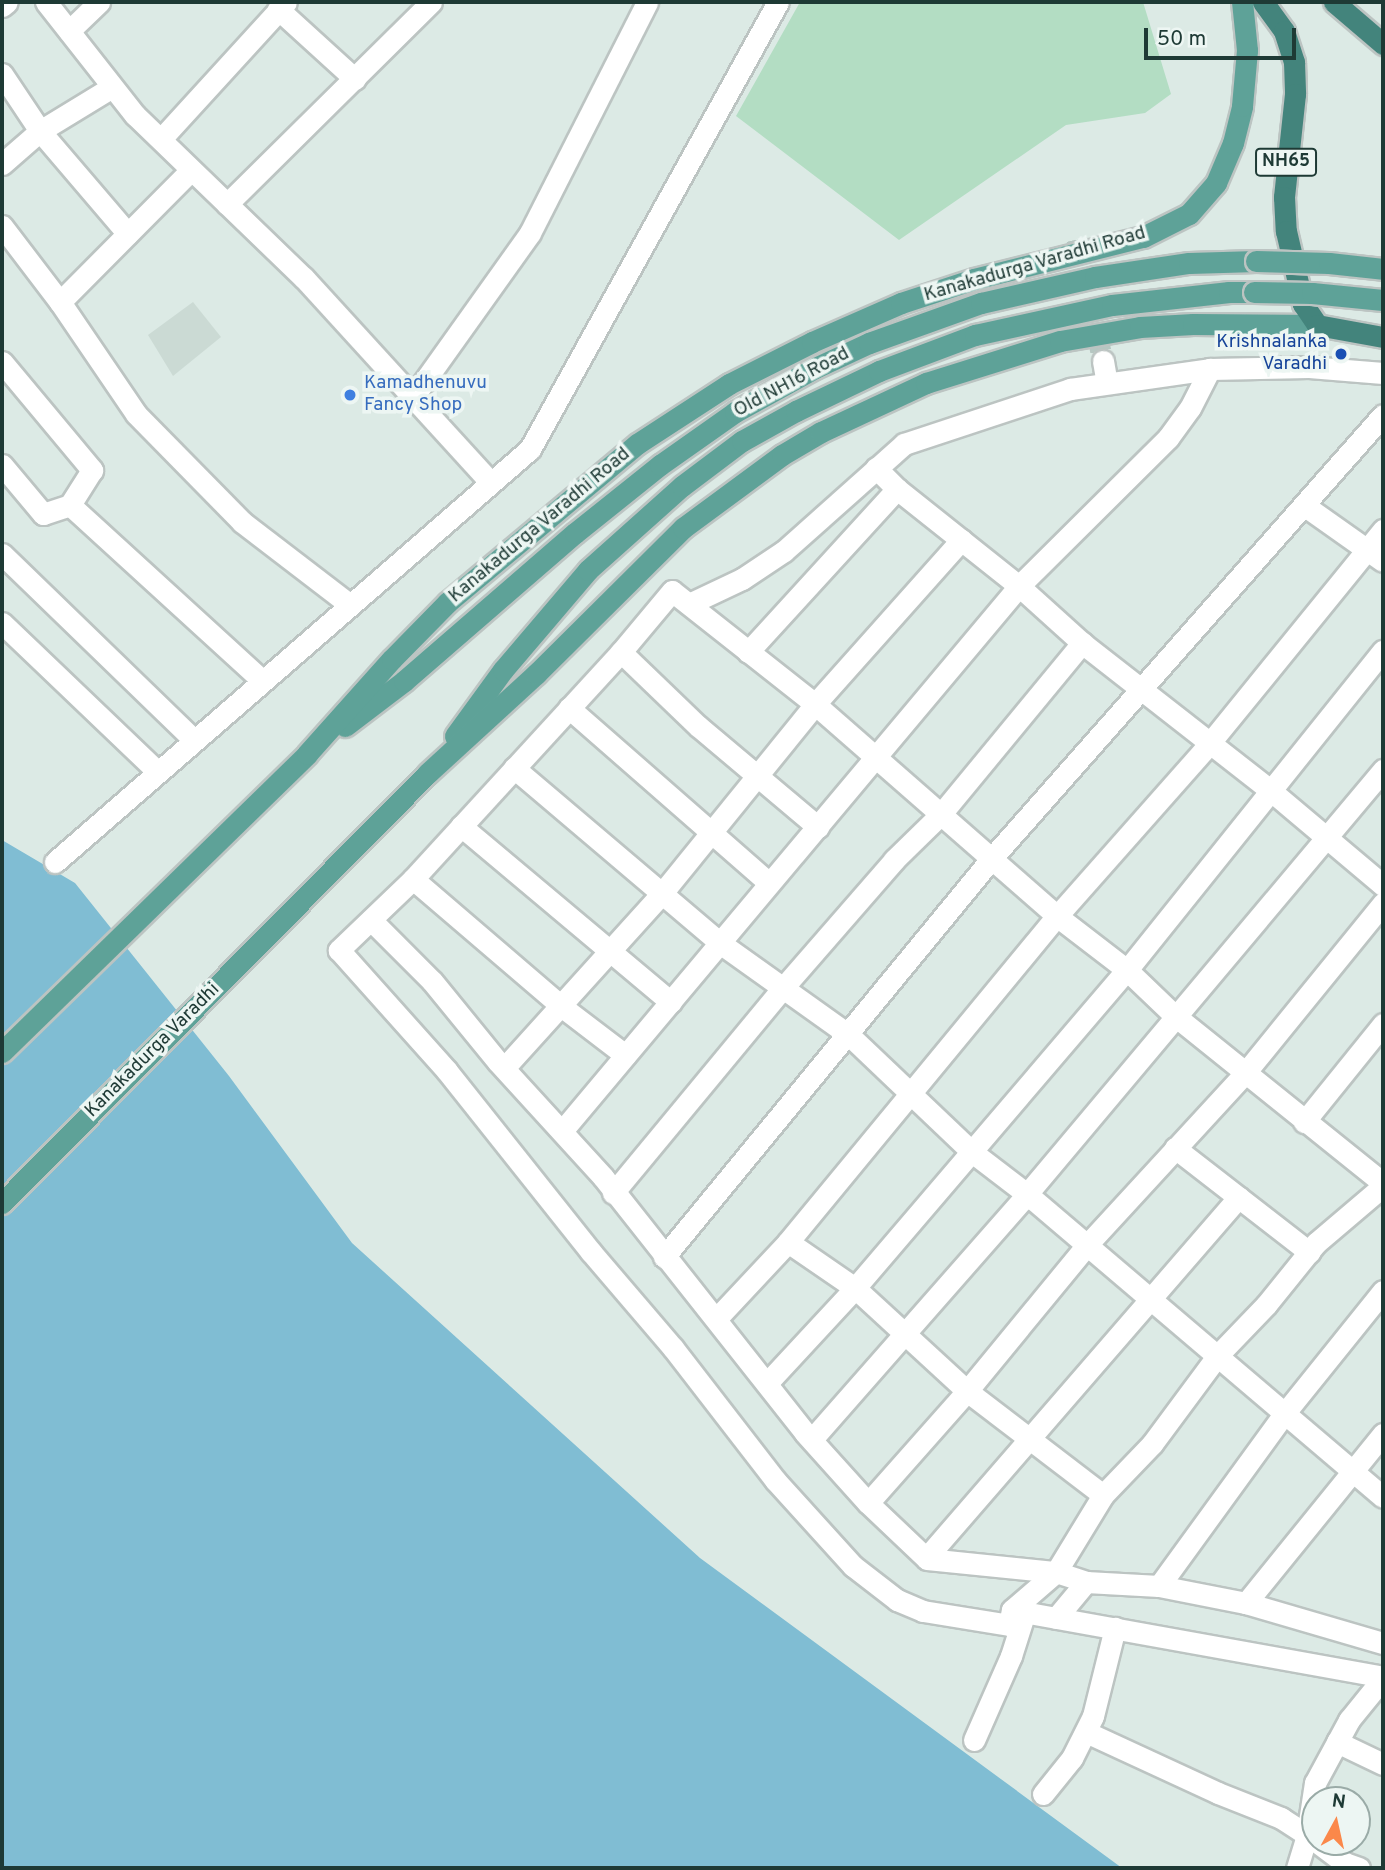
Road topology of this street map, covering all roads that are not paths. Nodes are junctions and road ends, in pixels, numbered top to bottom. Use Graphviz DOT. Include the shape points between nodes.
graph roads {
  1 [pos="6,2"];
  2 [pos="46,2"];
  3 [pos="99,2"];
  4 [pos="431,2"];
  5 [pos="647,2"];
  6 [pos="778,2"];
  7 [pos="1242,2"];
  8 [pos="1334,2"];
  9 [pos="282,5"];
  10 [pos="1273,5"];
  11 [pos="2,6"];
  12 [pos="69,31"];
  13 [pos="1383,44"];
  14 [pos="2,74"];
  15 [pos="355,79"];
  16 [pos="111,87"];
  17 [pos="40,131"];
  18 [pos="161,139"];
  19 [pos="2,164"];
  20 [pos="191,170"];
  21 [pos="227,204"];
  22 [pos="2,226"];
  23 [pos="128,234"];
  24 [pos="1383,269"];
  25 [pos="1383,300"];
  26 [pos="60,302"];
  27 [pos="1317,324"];
  28 [pos="1383,337"];
  29 [pos="1103,361"];
  30 [pos="2,362"];
  31 [pos="1210,369"];
  32 [pos="1383,373"];
  33 [pos="1107,383"];
  34 [pos="412,397"];
  35 [pos="1383,415"];
  36 [pos="1374,439"];
  37 [pos="2,465"];
  38 [pos="876,468"];
  39 [pos="491,483"];
  40 [pos="897,489"];
  41 [pos="70,505"];
  42 [pos="1305,506"];
  43 [pos="1383,530"];
  44 [pos="961,540"];
  45 [pos="2,554"];
  46 [pos="1375,555"];
  47 [pos="1019,586"];
  48 [pos="689,604"];
  49 [pos="350,605"];
  50 [pos="2,622"];
  51 [pos="1082,643"];
  52 [pos="1383,651"];
  53 [pos="621,652"];
  54 [pos="748,652"];
  55 [pos="263,681"];
  56 [pos="1141,691"];
  57 [pos="816,704"];
  58 [pos="569,708"];
  59 [pos="194,740"];
  60 [pos="1209,744"];
  61 [pos="307,754"];
  62 [pos="876,757"];
  63 [pos="514,768"];
  64 [pos="1383,770"];
  65 [pos="158,772"];
  66 [pos="428,773"];
  67 [pos="758,776"];
  68 [pos="1270,790"];
  69 [pos="941,814"];
  70 [pos="461,826"];
  71 [pos="818,827"];
  72 [pos="710,832"];
  73 [pos="1327,840"];
  74 [pos="991,859"];
  75 [pos="55,862"];
  76 [pos="413,879"];
  77 [pos="769,883"];
  78 [pos="1383,885"];
  79 [pos="663,892"];
  80 [pos="1383,904"];
  81 [pos="1057,916"];
  82 [pos="371,920"];
  83 [pos="720,943"];
  84 [pos="610,952"];
  85 [pos="1127,970"];
  86 [pos="782,989"];
  87 [pos="670,1002"];
  88 [pos="561,1006"];
  89 [pos="1175,1016"];
  90 [pos="1383,1024"];
  91 [pos="849,1035"];
  92 [pos="2,1052"];
  93 [pos="625,1055"];
  94 [pos="505,1067"];
  95 [pos="1245,1073"];
  96 [pos="911,1091"];
  97 [pos="1304,1122"];
  98 [pos="562,1131"];
  99 [pos="1175,1148"];
  100 [pos="972,1152"];
  101 [pos="1383,1184"];
  102 [pos="613,1193"];
  103 [pos="1027,1194"];
  104 [pos="1239,1197"];
  105 [pos="2,1203"];
  106 [pos="788,1242"];
  107 [pos="1086,1246"];
  108 [pos="1309,1252"];
  109 [pos="664,1256"];
  110 [pos="855,1287"];
  111 [pos="1383,1291"];
  112 [pos="1149,1299"];
  113 [pos="716,1319"];
  114 [pos="906,1332"];
  115 [pos="1217,1356"];
  116 [pos="768,1382"];
  117 [pos="967,1391"];
  118 [pos="1284,1414"];
  119 [pos="1383,1434"];
  120 [pos="813,1438"];
  121 [pos="1028,1440"];
  122 [pos="1354,1473"];
  123 [pos="1103,1495"];
  124 [pos="1383,1497"];
  125 [pos="868,1503"];
  126 [pos="927,1557"];
  127 [pos="1056,1572"];
  128 [pos="1086,1582"];
  129 [pos="1159,1586"];
  130 [pos="1246,1603"];
  131 [pos="1018,1611"];
  132 [pos="1056,1618"];
  133 [pos="1115,1628"];
  134 [pos="1383,1643"];
  135 [pos="1383,1678"];
  136 [pos="1086,1732"];
  137 [pos="974,1740"];
  138 [pos="1337,1742"];
  139 [pos="1383,1764"];
  140 [pos="1315,1786"];
  141 [pos="1043,1794"];
  142 [pos="1301,1831"];
  143 [pos="1336,1856"];
  144 [pos="1359,1868"];
  1 -- 11 [label="street"];
  2 -- 12 [label="street"];
  3 -- 12 [label="street"];
  4 -- 15 [label="street"];
  5 -- 34 [label="street" via="530,233"];
  6 -- 39 [label="street" via="530,449"];
  7 -- 61 [label="main road, Kanakadurga Varadhi Road" via="1247,50 1233,143 1216,183 1189,214 1143,237 974,279 901,303 729,384 637,444 534,526 391,659"];
  8 -- 13 [label="highway"];
  9 -- 15 [label="street"];
  9 -- 18 [label="street"];
  10 -- 27 [label="highway, NH65" via="1294,72 1284,197 1286,231 1303,304"];
  12 -- 16 [label="street"];
  14 -- 17 [label="street"];
  15 -- 21 [label="street"];
  16 -- 17 [label="street"];
  16 -- 18 [label="street"];
  17 -- 19 [label="street"];
  17 -- 23 [label="street"];
  18 -- 20 [label="street"];
  20 -- 21 [label="street"];
  20 -- 23 [label="street"];
  21 -- 34 [label="street" via="304,278"];
  22 -- 26 [label="street"];
  23 -- 26 [label="street"];
  24 -- 61 [label="main road, Old NH16 Road, bridge" via="1329,263 1189,263 1095,277 981,303 869,343 735,412 660,465 404,681"];
  25 -- 66 [label="main road, Old NH16 Road, bridge" via="1229,292 1112,305 975,335 879,371 796,411 742,441 682,486 588,570 503,670"];
  26 -- 49 [label="street" via="136,414 242,522"];
  27 -- 28 [label="highway"];
  27 -- 66 [label="main road" via="1139,327 1060,341 926,383 821,432 683,528 537,674"];
  29 -- 33 [label="street"];
  30 -- 41 [label="street" via="92,470"];
  31 -- 32 [label="street" via="1309,366"];
  31 -- 33 [label="street"];
  31 -- 47 [label="street" via="1168,438"];
  33 -- 38 [label="street" via="1070,389 905,444"];
  34 -- 39 [label="street"];
  35 -- 36 [label="street"];
  36 -- 42 [label="street"];
  37 -- 41 [label="street" via="43,514"];
  38 -- 40 [label="street"];
  38 -- 48 [label="street" via="784,551 742,579"];
  39 -- 49 [label="street"];
  40 -- 44 [label="street"];
  40 -- 54 [label="street"];
  41 -- 55 [label="street"];
  42 -- 46 [label="street"];
  42 -- 56 [label="street"];
  43 -- 46 [label="street"];
  44 -- 47 [label="street"];
  44 -- 57 [label="street"];
  45 -- 59 [label="street"];
  46 -- 60 [label="street"];
  47 -- 51 [label="street"];
  47 -- 62 [label="street"];
  48 -- 53 [label="street" via="672,591"];
  48 -- 54 [label="street"];
  49 -- 55 [label="street"];
  50 -- 65 [label="street"];
  51 -- 56 [label="street"];
  51 -- 69 [label="street"];
  52 -- 68 [label="street"];
  53 -- 58 [label="street"];
  53 -- 67 [label="street"];
  54 -- 57 [label="street"];
  55 -- 59 [label="street"];
  56 -- 60 [label="street"];
  56 -- 74 [label="street"];
  57 -- 62 [label="street"];
  57 -- 67 [label="street"];
  58 -- 63 [label="street"];
  58 -- 72 [label="street"];
  59 -- 65 [label="street"];
  60 -- 68 [label="street"];
  60 -- 81 [label="street"];
  61 -- 92 [label="main road"];
  62 -- 69 [label="street"];
  62 -- 71 [label="street"];
  63 -- 70 [label="street"];
  63 -- 79 [label="street"];
  64 -- 73 [label="street"];
  65 -- 75 [label="street"];
  66 -- 105 [label="main road, Kanakadurga Varadhi"];
  67 -- 71 [label="street"];
  67 -- 72 [label="street"];
  68 -- 73 [label="street"];
  68 -- 85 [label="street"];
  69 -- 74 [label="street"];
  69 -- 86 [label="street" via="894,860"];
  70 -- 76 [label="street"];
  70 -- 84 [label="street"];
  71 -- 77 [label="street"];
  72 -- 77 [label="street"];
  72 -- 79 [label="street"];
  73 -- 78 [label="street"];
  73 -- 89 [label="street"];
  74 -- 81 [label="street"];
  74 -- 91 [label="street"];
  76 -- 82 [label="street"];
  76 -- 88 [label="street"];
  77 -- 83 [label="street"];
  79 -- 83 [label="street"];
  79 -- 84 [label="street"];
  80 -- 95 [label="street"];
  81 -- 85 [label="street"];
  81 -- 96 [label="street"];
  82 -- 94 [label="street" via="432,981"];
  82 -- 131 [label="street" via="340,950 447,1071 775,1480 845,1557 897,1600 923,1611 1009,1625"];
  83 -- 86 [label="street"];
  83 -- 87 [label="street"];
  84 -- 87 [label="street"];
  84 -- 88 [label="street"];
  85 -- 89 [label="street"];
  85 -- 100 [label="street"];
  86 -- 91 [label="street"];
  86 -- 102 [label="street"];
  87 -- 93 [label="street"];
  88 -- 93 [label="street"];
  88 -- 94 [label="street"];
  89 -- 95 [label="street"];
  89 -- 103 [label="street"];
  90 -- 97 [label="street"];
  91 -- 96 [label="street"];
  91 -- 109 [label="street"];
  93 -- 98 [label="street"];
  94 -- 98 [label="street"];
  95 -- 97 [label="street"];
  95 -- 99 [label="street"];
  96 -- 100 [label="street"];
  96 -- 106 [label="street"];
  97 -- 101 [label="street"];
  98 -- 102 [label="street"];
  99 -- 104 [label="street"];
  99 -- 107 [label="street"];
  100 -- 103 [label="street"];
  100 -- 110 [label="street"];
  101 -- 108 [label="street"];
  102 -- 109 [label="street"];
  103 -- 107 [label="street"];
  103 -- 114 [label="street"];
  104 -- 108 [label="street"];
  104 -- 112 [label="street"];
  106 -- 110 [label="street"];
  106 -- 113 [label="street"];
  107 -- 112 [label="street"];
  107 -- 117 [label="street"];
  108 -- 115 [label="street"];
  109 -- 113 [label="street"];
  110 -- 114 [label="street"];
  110 -- 116 [label="street"];
  111 -- 118 [label="street"];
  112 -- 115 [label="street"];
  112 -- 121 [label="street"];
  113 -- 116 [label="street"];
  114 -- 117 [label="street"];
  114 -- 120 [label="street"];
  115 -- 118 [label="street"];
  115 -- 123 [label="street" via="1153,1444"];
  116 -- 120 [label="street"];
  117 -- 121 [label="street"];
  117 -- 125 [label="street"];
  118 -- 122 [label="street"];
  118 -- 129 [label="street"];
  119 -- 122 [label="street"];
  120 -- 125 [label="street"];
  121 -- 123 [label="street"];
  121 -- 126 [label="street"];
  122 -- 124 [label="street"];
  122 -- 130 [label="street"];
  123 -- 127 [label="street"];
  125 -- 126 [label="street"];
  126 -- 127 [label="street"];
  127 -- 128 [label="street"];
  127 -- 131 [label="street"];
  128 -- 129 [label="street"];
  128 -- 132 [label="street"];
  129 -- 130 [label="street"];
  130 -- 134 [label="street"];
  131 -- 132 [label="street"];
  131 -- 137 [label="street" via="1011,1656"];
  132 -- 133 [label="street"];
  133 -- 135 [label="street"];
  133 -- 136 [label="street"];
  135 -- 138 [label="street"];
  136 -- 141 [label="street"];
  136 -- 142 [label="street"];
  138 -- 139 [label="street"];
  138 -- 140 [label="street"];
  143 -- 144 [label="street"];
}
